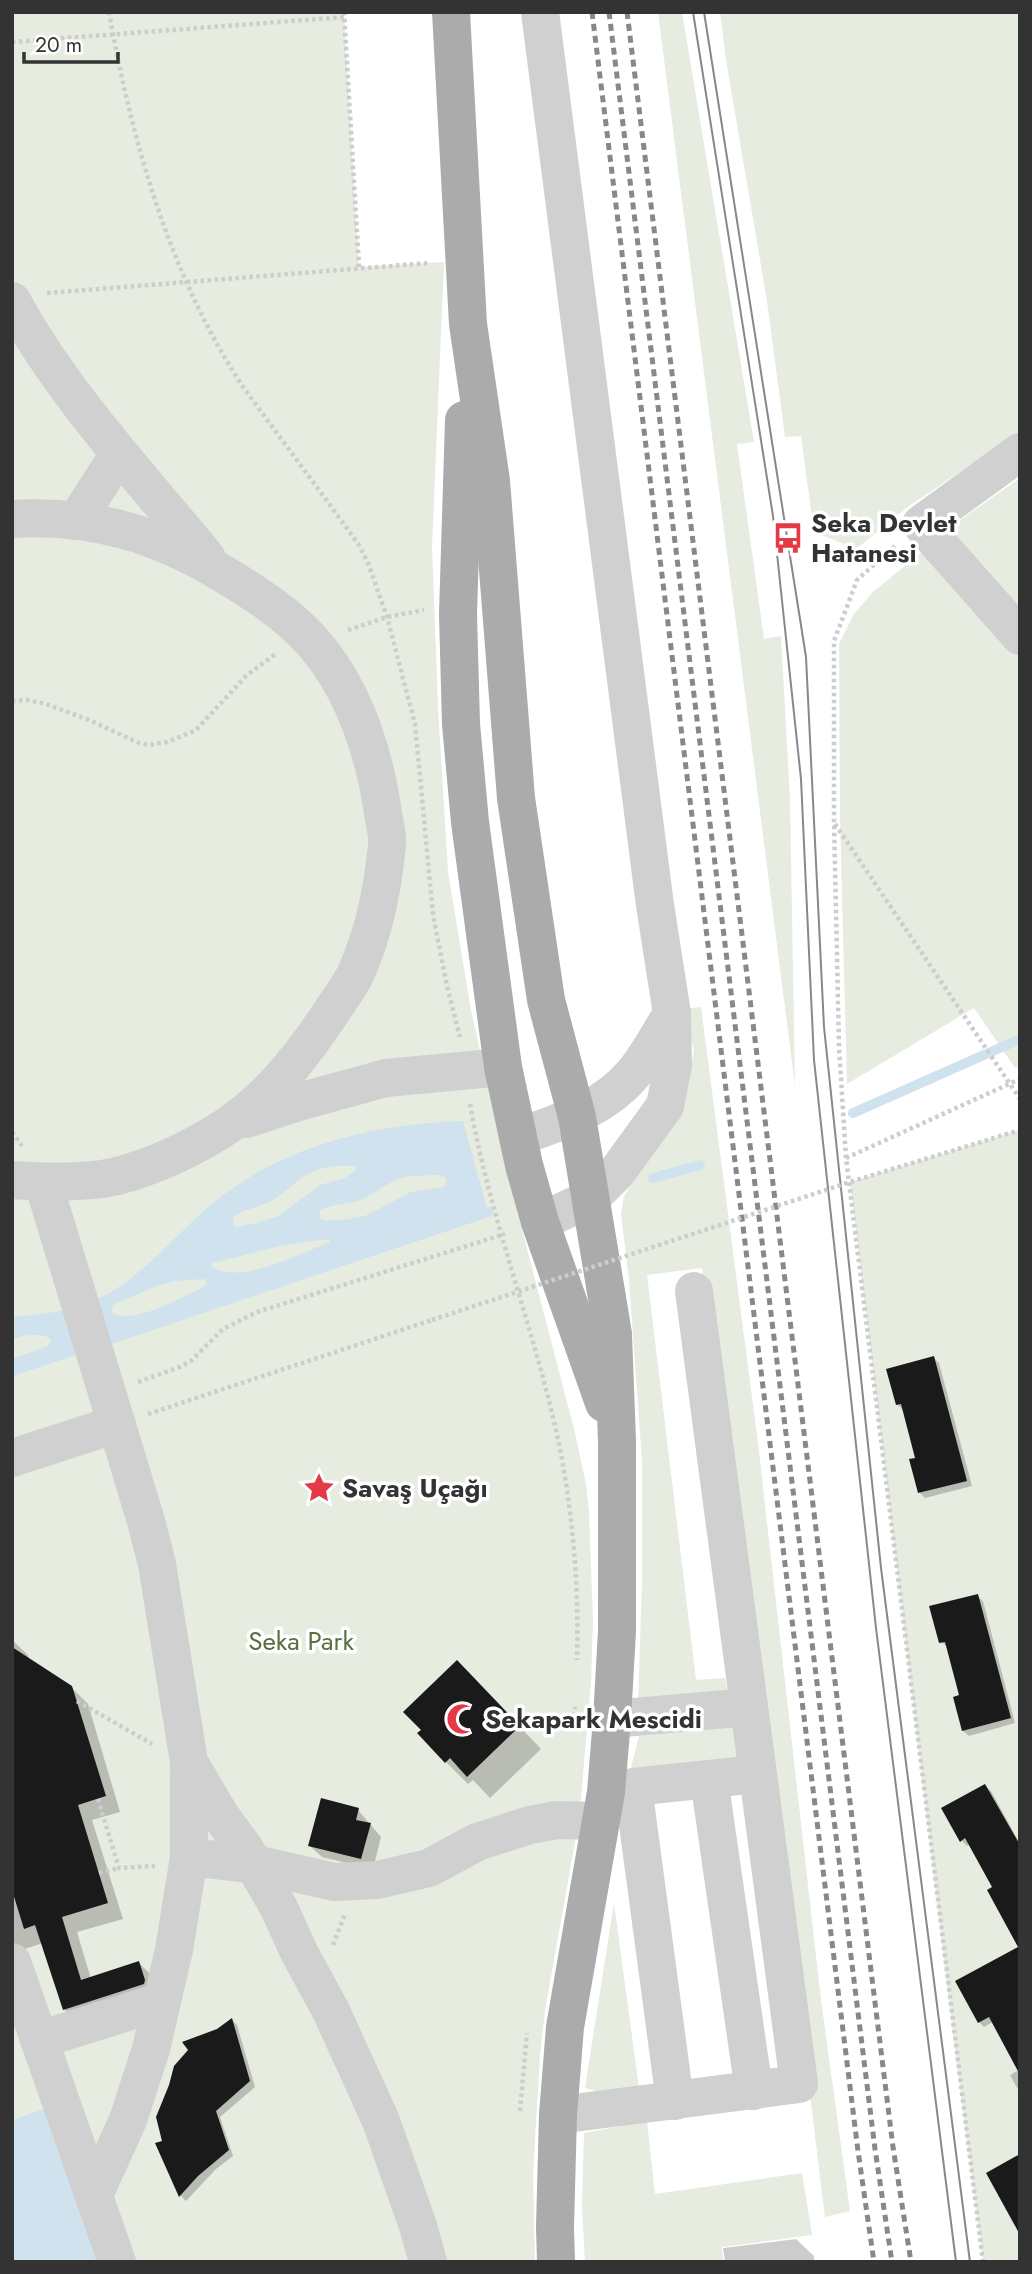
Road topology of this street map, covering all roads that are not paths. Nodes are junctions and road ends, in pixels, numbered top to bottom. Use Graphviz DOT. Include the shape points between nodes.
graph roads {
  1 [pos="451,12"];
  2 [pos="540,12"];
  3 [pos="26,298"];
  4 [pos="468,324"];
  5 [pos="1020,452"];
  6 [pos="118,454"];
  7 [pos="12,519"];
  8 [pos="76,521"];
  9 [pos="216,569"];
  10 [pos="1020,636"];
  11 [pos="672,1014"];
  12 [pos="485,1068"];
  13 [pos="577,1117"];
  14 [pos="226,1126"];
  15 [pos="518,1136"];
  16 [pos="27,1181"];
  17 [pos="591,1198"];
  18 [pos="543,1231"];
  19 [pos="694,1291"];
  20 [pos="110,1400"];
  21 [pos="617,1441"];
  22 [pos="12,1458"];
  23 [pos="749,1707"];
  24 [pos="612,1719"];
  25 [pos="189,1762"];
  26 [pos="757,1774"];
  27 [pos="709,1779"];
  28 [pos="600,1821"];
  29 [pos="188,1861"];
  30 [pos="254,1865"];
  31 [pos="12,1962"];
  32 [pos="162,2001"];
  33 [pos="39,2040"];
  34 [pos="754,2091"];
  35 [pos="675,2101"];
  36 [pos="558,2115"];
  37 [pos="93,2195"];
  38 [pos="117,2262"];
  39 [pos="428,2262"];
  40 [pos="556,2262"];
  1 -- 4 [label="main road"];
  2 -- 11 [label="street"];
  3 -- 6 [label="street" via="29,332"];
  4 -- 12 [label="main road" via="458,582 461,724"];
  4 -- 13 [label="main road" via="491,481 516,798 546,1000"];
  5 -- 10 [label="street" via="921,523"];
  6 -- 8 [label="street"];
  6 -- 9 [label="street"];
  7 -- 8 [label="street"];
  8 -- 9 [label="street" via="128,530 175,547"];
  9 -- 14 [label="street" via="257,594 312,642 351,697 371,753 387,842 370,933 355,976 286,1075"];
  11 -- 13 [label="street" via="633,1074"];
  11 -- 17 [label="street" via="673,1065 665,1106 617,1172"];
  12 -- 14 [label="street" via="415,1073 358,1084"];
  12 -- 15 [label="main road"];
  13 -- 15 [label="street"];
  13 -- 17 [label="main road"];
  14 -- 16 [label="street" via="158,1163 103,1179"];
  15 -- 18 [label="main road"];
  16 -- 20 [label="street" via="71,1272"];
  17 -- 18 [label="street"];
  17 -- 21 [label="main road" via="613,1334"];
  18 -- 21 [label="main road"];
  19 -- 23 [label="street"];
  20 -- 22 [label="street"];
  20 -- 25 [label="street" via="157,1564"];
  21 -- 24 [label="main road"];
  23 -- 24 [label="street"];
  23 -- 26 [label="street"];
  24 -- 28 [label="main road"];
  25 -- 29 [label="street"];
  25 -- 30 [label="street"];
  26 -- 27 [label="street"];
  26 -- 34 [label="street" via="799,2084"];
  27 -- 34 [label="street"];
  27 -- 35 [label="street" via="633,1787"];
  28 -- 30 [label="street" via="530,1825 477,1842 429,1868 377,1880 314,1879"];
  28 -- 36 [label="main road" via="565,2027"];
  29 -- 30 [label="street"];
  29 -- 32 [label="street"];
  30 -- 39 [label="street" via="331,2011 381,2121"];
  31 -- 33 [label="street"];
  32 -- 33 [label="street"];
  32 -- 37 [label="street" via="152,2049 128,2120"];
  33 -- 37 [label="street"];
  34 -- 35 [label="street"];
  35 -- 36 [label="street"];
  36 -- 40 [label="main road"];
  37 -- 38 [label="street"];
}
